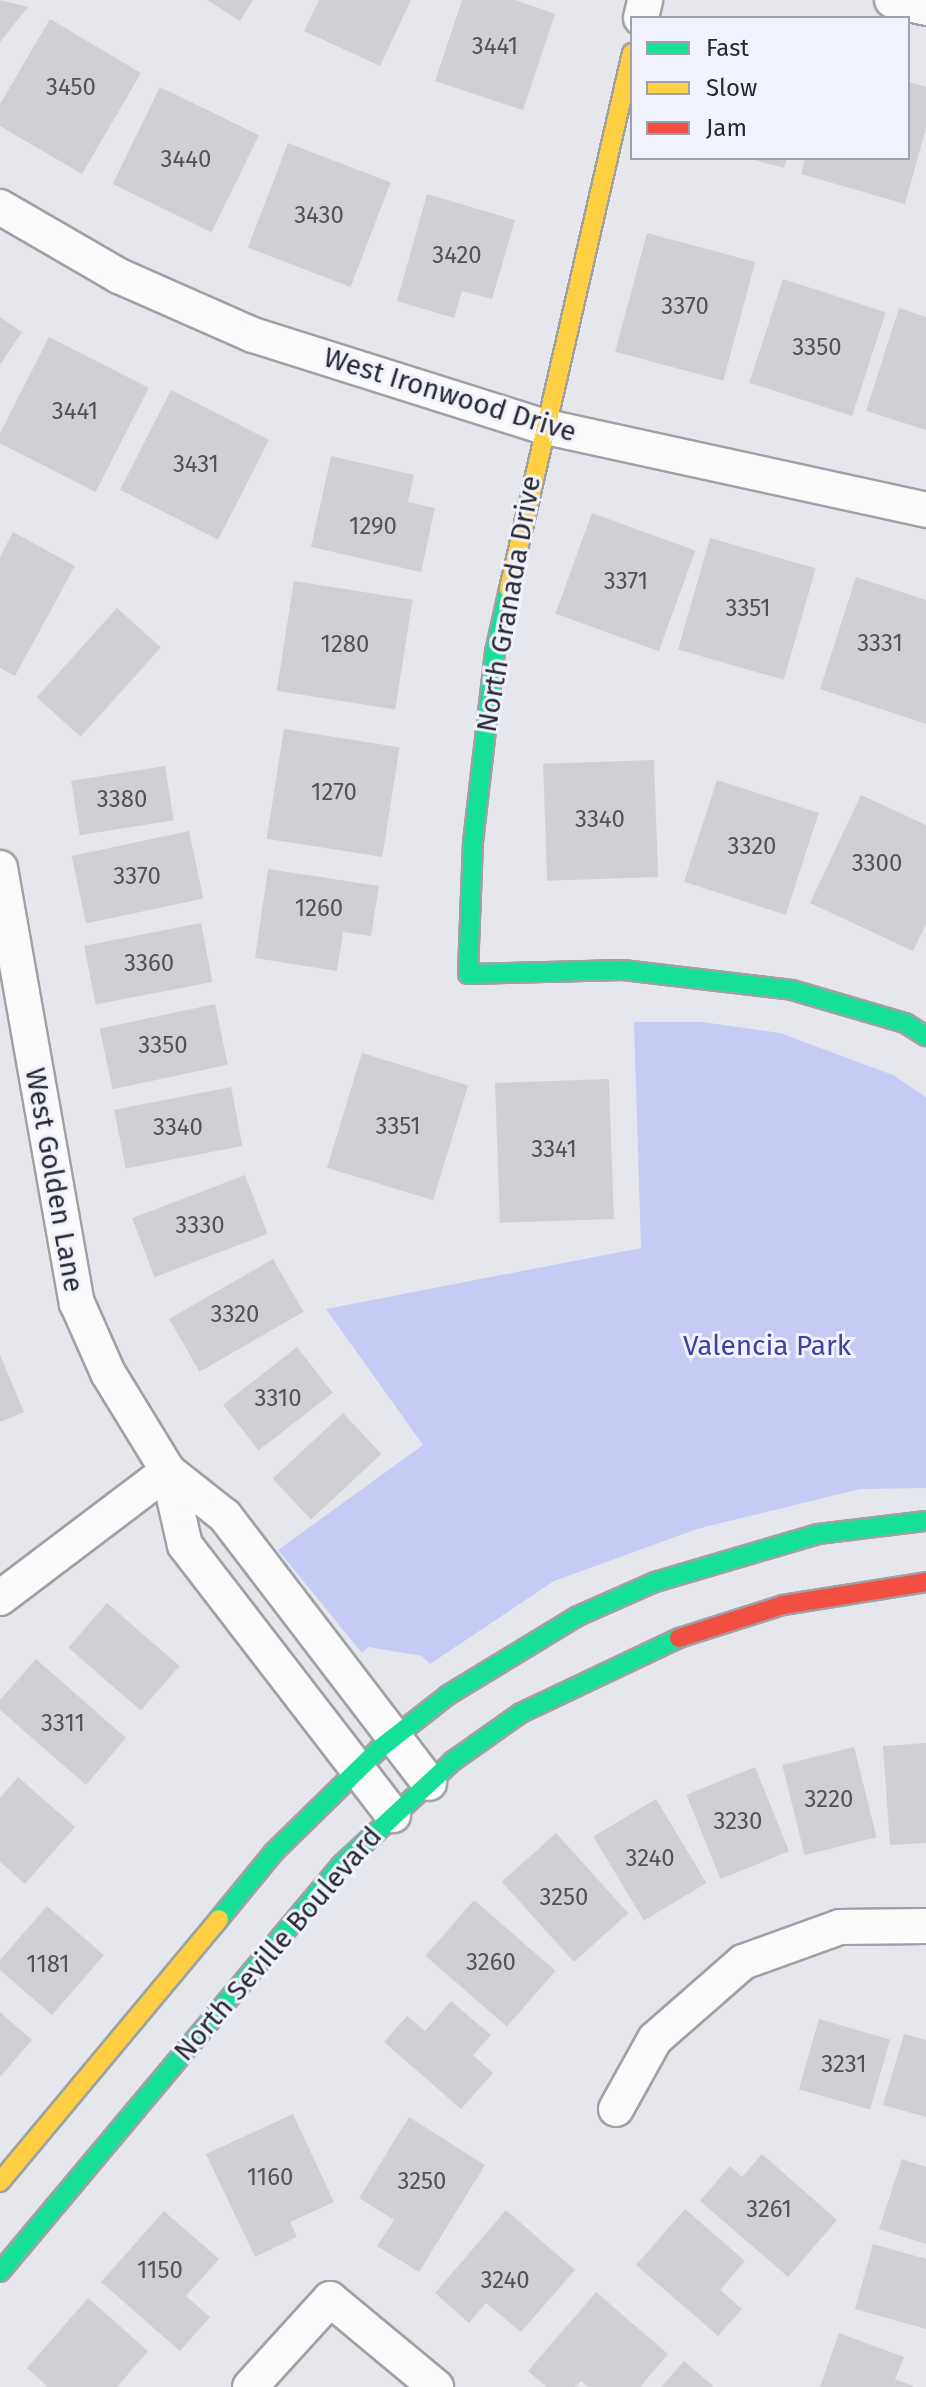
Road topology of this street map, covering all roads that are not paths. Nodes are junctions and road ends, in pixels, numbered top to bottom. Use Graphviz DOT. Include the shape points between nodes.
graph roads {
  1 [pos="892,0"];
  2 [pos="926,8"];
  3 [pos="630,61"];
  4 [pos="0,207"];
  5 [pos="542,426"];
  6 [pos="926,510"];
  7 [pos="0,868"];
  8 [pos="926,1036"];
  9 [pos="168,1471"];
  10 [pos="926,1521"];
  11 [pos="926,1582"];
  12 [pos="0,1598"];
  13 [pos="394,1737"];
  14 [pos="354,1771"];
  15 [pos="429,1783"];
  16 [pos="393,1815"];
  17 [pos="926,1926"];
  18 [pos="616,2109"];
  19 [pos="0,2182"];
  20 [pos="0,2272"];
  21 [pos="250,2387"];
  22 [pos="436,2387"];
  1 -- 2 [label="street"];
  3 -- 5 [label="street, North Granada Drive"];
  4 -- 5 [label="street, West Ironwood Drive" via="119,276 253,335"];
  5 -- 6 [label="street, West Ironwood Drive"];
  5 -- 8 [label="street, North Granada Drive" via="495,652 473,842 468,974 623,970 792,990 905,1023"];
  7 -- 9 [label="street, West Golden Lane" via="77,1303 108,1373"];
  9 -- 12 [label="street"];
  9 -- 13 [label="street, West Golden Lane" via="225,1516"];
  9 -- 14 [label="street, West Golden Lane" via="185,1545"];
  10 -- 13 [label="street" via="818,1534 655,1582 512,1654"];
  11 -- 15 [label="street, North Seville Boulevard" via="783,1605 702,1628 604,1668 521,1713"];
  13 -- 14 [label="street"];
  13 -- 15 [label="street, West Golden Lane"];
  14 -- 16 [label="street, West Golden Lane"];
  14 -- 19 [label="street" via="274,1852"];
  15 -- 16 [label="street, North Seville Boulevard"];
  16 -- 20 [label="street, North Seville Boulevard" via="261,1957"];
  17 -- 18 [label="street" via="840,1927 743,1962 655,2039"];
  21 -- 22 [label="street" via="330,2299"];
}
